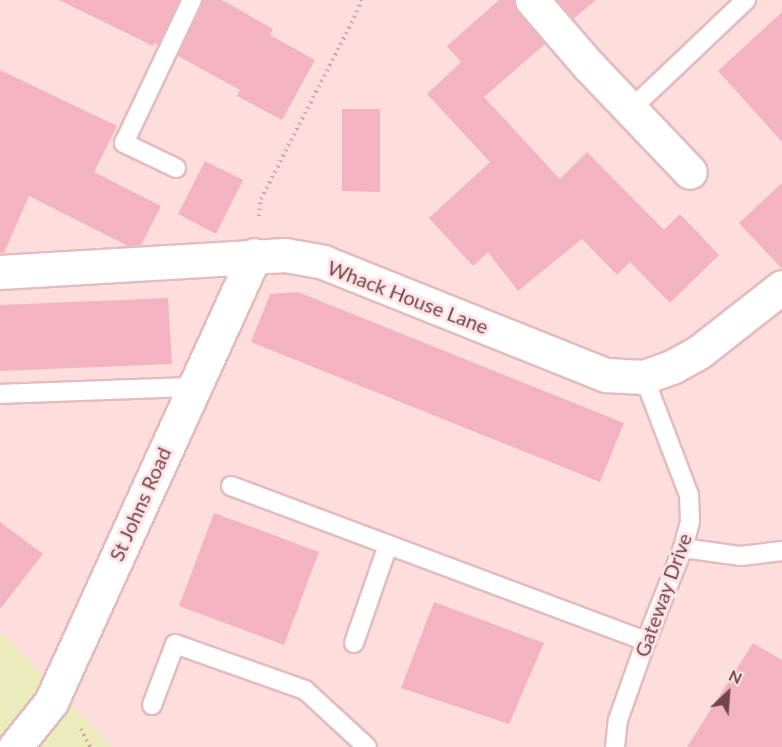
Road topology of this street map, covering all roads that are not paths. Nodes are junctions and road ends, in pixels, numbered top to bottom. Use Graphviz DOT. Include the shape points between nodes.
graph roads {
  1 [pos="192,0"];
  2 [pos="532,0"];
  3 [pos="746,0"];
  4 [pos="630,110"];
  5 [pos="176,168"];
  6 [pos="690,172"];
  7 [pos="255,255"];
  8 [pos="0,272"];
  9 [pos="782,287"];
  10 [pos="644,376"];
  11 [pos="194,387"];
  12 [pos="0,394"];
  13 [pos="231,486"];
  14 [pos="388,545"];
  15 [pos="684,548"];
  16 [pos="782,551"];
  17 [pos="646,640"];
  18 [pos="354,643"];
  19 [pos="152,705"];
  20 [pos="15,747"];
  21 [pos="367,747"];
  22 [pos="615,747"];
  1 -- 5 [label="lane" via="124,143"];
  2 -- 4 [label="street"];
  3 -- 4 [label="lane"];
  4 -- 6 [label="street"];
  7 -- 8 [label="street, Whack House Lane"];
  7 -- 10 [label="street, Whack House Lane" via="285,255 323,262 606,375"];
  7 -- 11 [label="street, St Johns Road"];
  9 -- 10 [label="street, Whack House Lane" via="699,352"];
  10 -- 15 [label="lane, Gateway Drive" via="688,495 690,522"];
  11 -- 12 [label="lane"];
  11 -- 20 [label="street, St Johns Road" via="51,702"];
  13 -- 14 [label="lane"];
  14 -- 17 [label="lane"];
  14 -- 18 [label="lane"];
  15 -- 16 [label="lane" via="741,556"];
  15 -- 17 [label="lane, Gateway Drive"];
  17 -- 22 [label="lane, Gateway Drive" via="618,720"];
  19 -- 21 [label="lane" via="175,644 305,690"];
}
